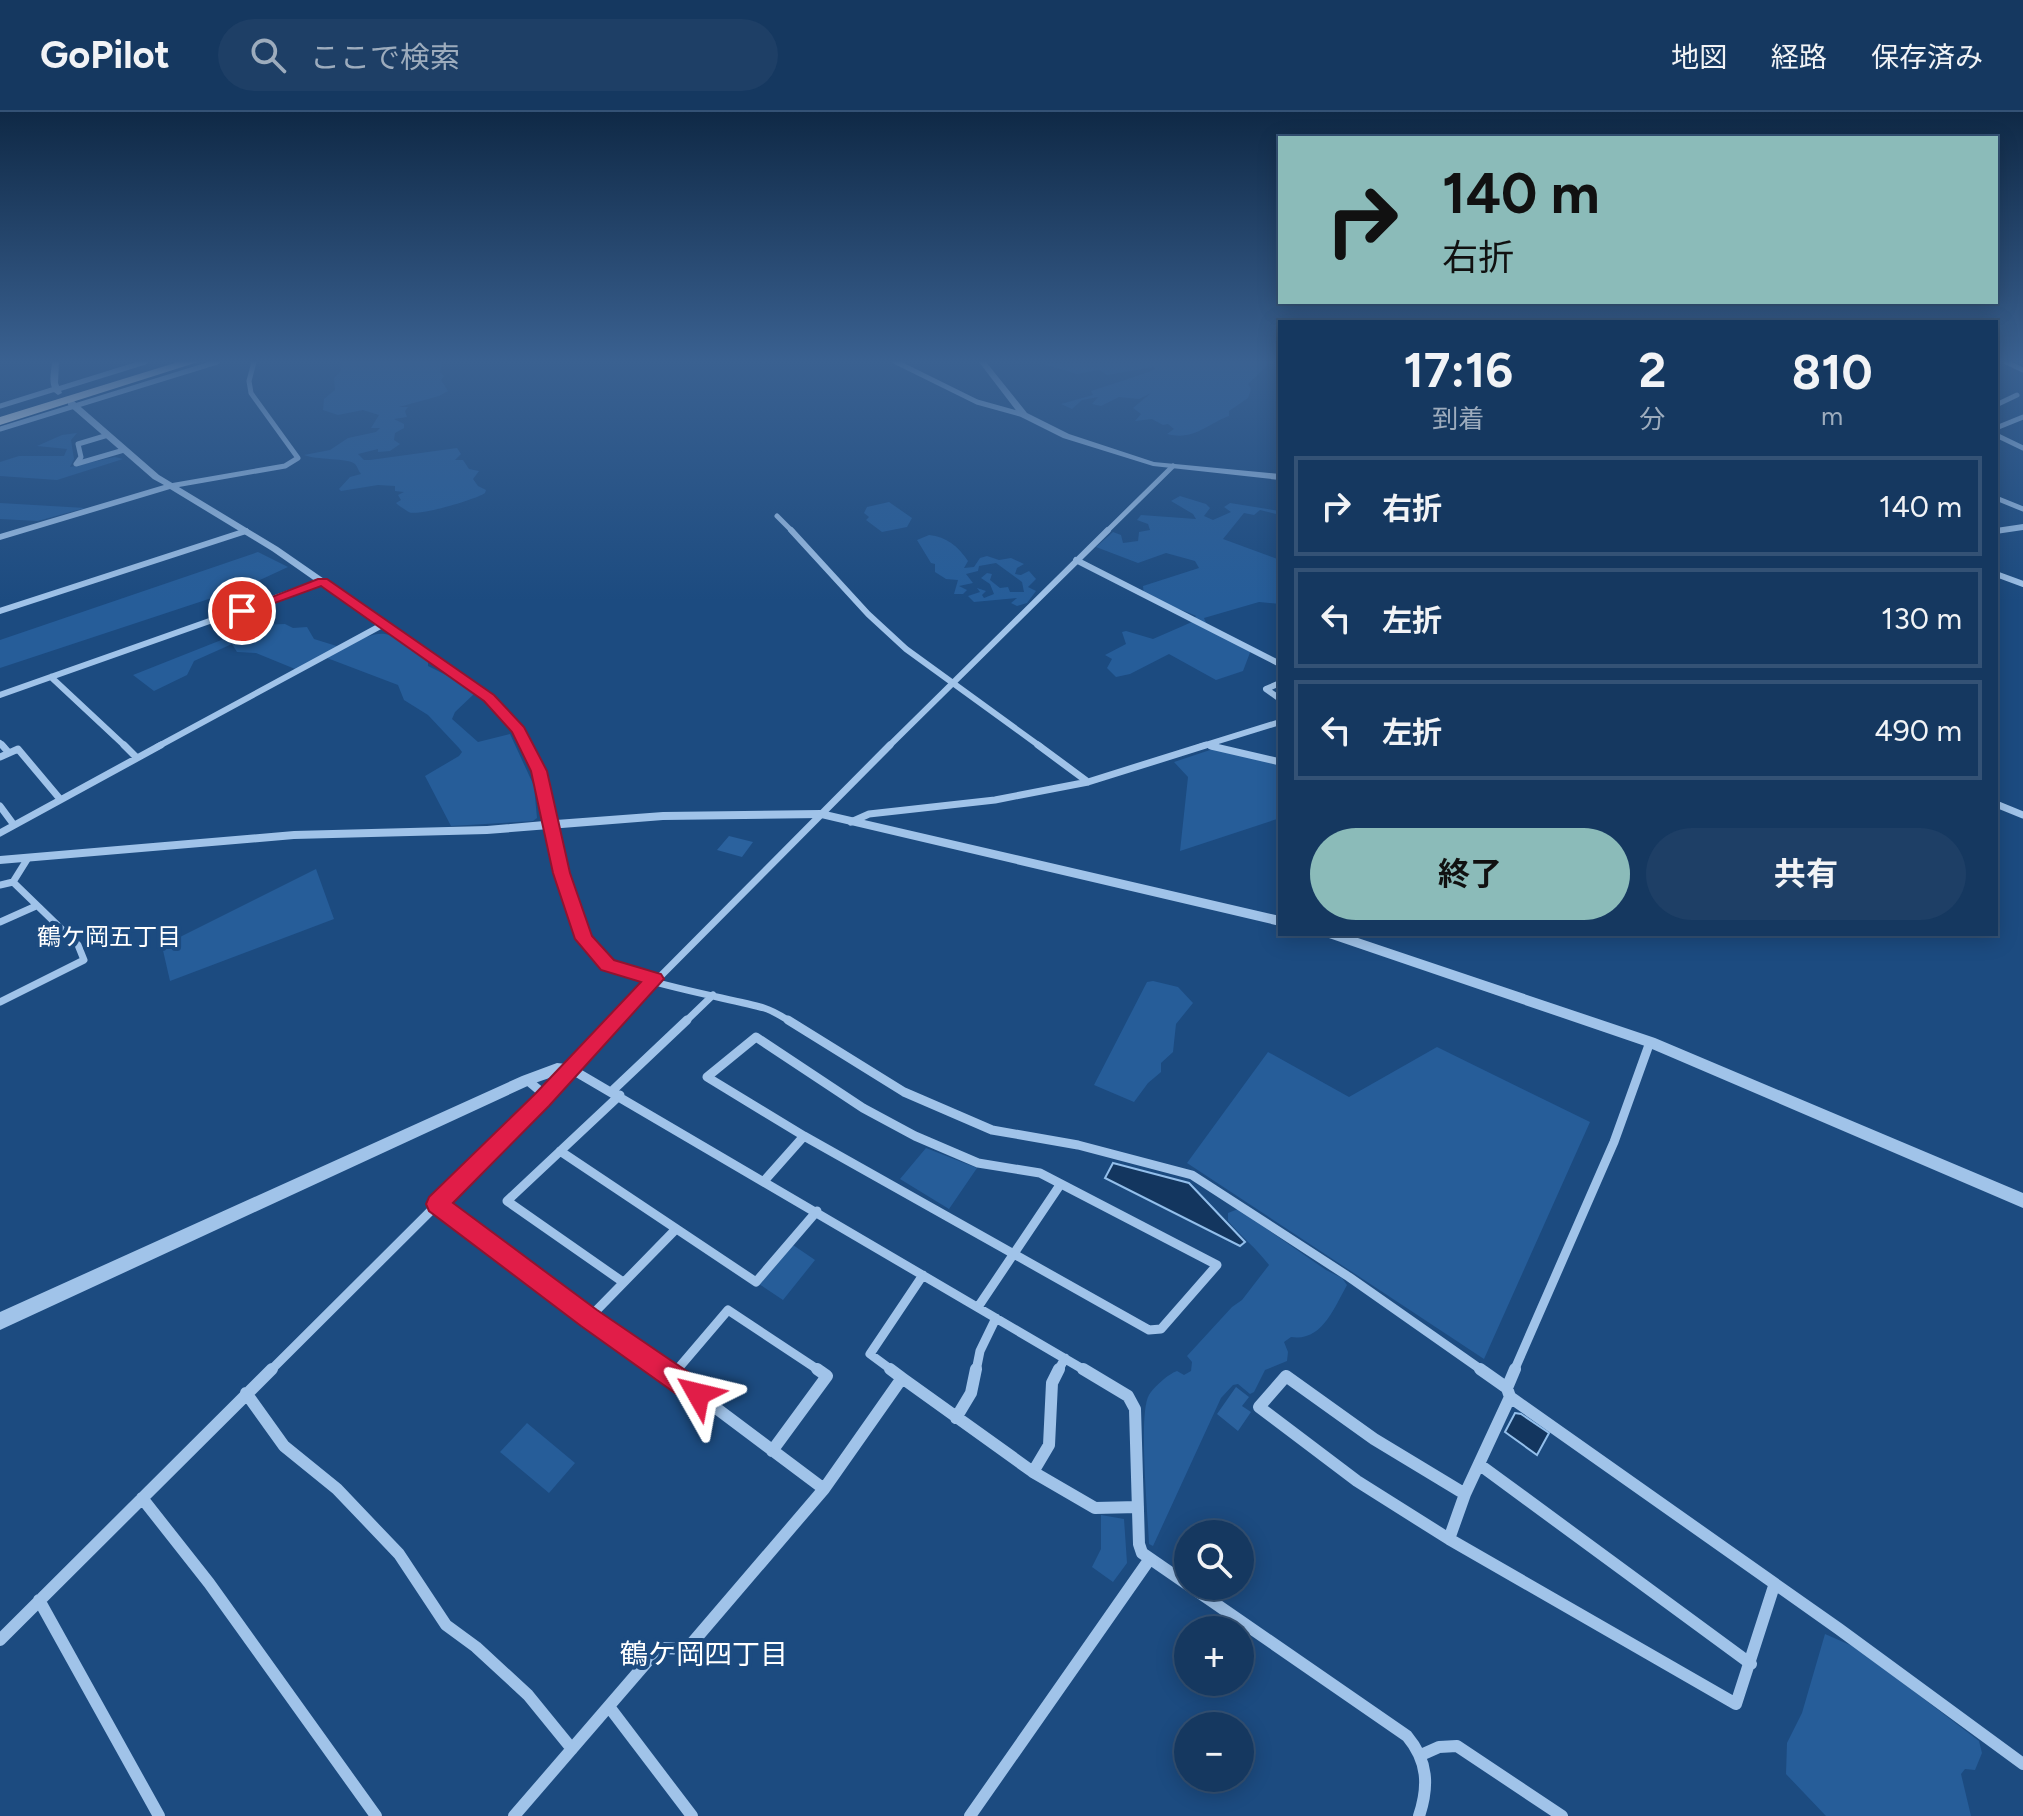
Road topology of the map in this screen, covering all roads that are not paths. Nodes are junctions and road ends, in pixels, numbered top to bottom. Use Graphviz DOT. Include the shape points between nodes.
graph roads {
  1 [pos="86,442"];
  2 [pos="115,442"];
  3 [pos="286,442"];
  4 [pos="1083,442"];
  5 [pos="124,450"];
  6 [pos="1173,466"];
  7 [pos="1278,477"];
  8 [pos="170,486"];
  9 [pos="1998,499"];
  10 [pos="2023,509"];
  11 [pos="777,516"];
  12 [pos="2023,527"];
  13 [pos="246,531"];
  14 [pos="1998,531"];
  15 [pos="0,537"];
  16 [pos="1076,560"];
  17 [pos="1998,575"];
  18 [pos="323,581"];
  19 [pos="2023,584"];
  20 [pos="0,611"];
  21 [pos="384,624"];
  22 [pos="1278,663"];
  23 [pos="51,677"];
  24 [pos="1278,684"];
  25 [pos="950,685"];
  26 [pos="0,695"];
  27 [pos="1278,698"];
  28 [pos="1278,723"];
  29 [pos="0,743"];
  30 [pos="1208,745"];
  31 [pos="9,753"];
  32 [pos="0,757"];
  33 [pos="136,757"];
  34 [pos="1278,762"];
  35 [pos="1088,782"];
  36 [pos="60,799"];
  37 [pos="1998,805"];
  38 [pos="0,806"];
  39 [pos="821,814"];
  40 [pos="2023,815"];
  41 [pos="851,822"];
  42 [pos="551,824"];
  43 [pos="14,825"];
  44 [pos="0,833"];
  45 [pos="28,858"];
  46 [pos="0,860"];
  47 [pos="13,882"];
  48 [pos="0,885"];
  49 [pos="36,906"];
  50 [pos="1278,921"];
  51 [pos="0,922"];
  52 [pos="1337,936"];
  53 [pos="654,979"];
  54 [pos="713,995"];
  55 [pos="0,1002"];
  56 [pos="1650,1042"];
  57 [pos="571,1069"];
  58 [pos="527,1080"];
  59 [pos="616,1093"];
  60 [pos="542,1100"];
  61 [pos="804,1136"];
  62 [pos="560,1151"];
  63 [pos="765,1180"];
  64 [pos="1060,1185"];
  65 [pos="2023,1201"];
  66 [pos="437,1204"];
  67 [pos="817,1211"];
  68 [pos="676,1229"];
  69 [pos="1014,1254"];
  70 [pos="923,1275"];
  71 [pos="623,1282"];
  72 [pos="978,1307"];
  73 [pos="589,1318"];
  74 [pos="996,1318"];
  75 [pos="0,1321"];
  76 [pos="1065,1358"];
  77 [pos="673,1375"];
  78 [pos="902,1378"];
  79 [pos="1508,1392"];
  80 [pos="246,1393"];
  81 [pos="956,1418"];
  82 [pos="772,1451"];
  83 [pos="1480,1465"];
  84 [pos="1033,1472"];
  85 [pos="824,1489"];
  86 [pos="1465,1494"];
  87 [pos="142,1498"];
  88 [pos="1138,1507"];
  89 [pos="1449,1539"];
  90 [pos="1149,1560"];
  91 [pos="1774,1586"];
  92 [pos="39,1600"];
  93 [pos="0,1640"];
  94 [pos="1751,1664"];
  95 [pos="610,1708"];
  96 [pos="572,1749"];
  97 [pos="1421,1755"];
  98 [pos="2023,1764"];
  99 [pos="159,1816"];
  100 [pos="376,1816"];
  101 [pos="514,1816"];
  102 [pos="692,1816"];
  103 [pos="970,1816"];
  104 [pos="1419,1816"];
  105 [pos="1562,1816"];
  1 -- 5 [label="street" via="78,444 81,457 76,464"];
  2 -- 5 [label="street"];
  3 -- 8 [label="street" via="298,458 285,466"];
  4 -- 6 [label="street"];
  5 -- 8 [label="street"];
  6 -- 7 [label="street"];
  6 -- 16 [label="street"];
  8 -- 13 [label="street"];
  8 -- 15 [label="street"];
  9 -- 10 [label="street"];
  11 -- 25 [label="street" via="883,629"];
  12 -- 14 [label="street"];
  13 -- 18 [label="street"];
  13 -- 20 [label="street"];
  16 -- 22 [label="street"];
  16 -- 25 [label="street"];
  17 -- 19 [label="street"];
  18 -- 21 [label="street"];
  18 -- 23 [label="street"];
  21 -- 33 [label="street"];
  21 -- 42 [label="street" via="508,717 539,771"];
  23 -- 26 [label="street"];
  23 -- 33 [label="street"];
  24 -- 27 [label="street" via="1266,689"];
  25 -- 35 [label="street"];
  25 -- 39 [label="street"];
  28 -- 30 [label="street"];
  29 -- 31 [label="street"];
  30 -- 34 [label="street"];
  30 -- 35 [label="street"];
  31 -- 32 [label="street"];
  31 -- 36 [label="street" via="18,749"];
  33 -- 36 [label="street"];
  35 -- 41 [label="street" via="995,800 869,814"];
  36 -- 43 [label="street"];
  37 -- 40 [label="street"];
  38 -- 43 [label="street"];
  39 -- 41 [label="street"];
  39 -- 42 [label="street"];
  39 -- 53 [label="street"];
  41 -- 50 [label="street"];
  42 -- 45 [label="street" via="279,836"];
  42 -- 53 [label="street" via="564,883 591,950 607,965"];
  43 -- 44 [label="street"];
  45 -- 46 [label="street"];
  45 -- 47 [label="street"];
  47 -- 48 [label="street"];
  47 -- 49 [label="street"];
  49 -- 51 [label="street"];
  49 -- 55 [label="street" via="78,945 84,960"];
  52 -- 56 [label="street"];
  53 -- 54 [label="street"];
  53 -- 57 [label="street"];
  54 -- 59 [label="street"];
  54 -- 79 [label="street" via="768,1009 904,1092 992,1130 1078,1145 1192,1175 1349,1277"];
  56 -- 65 [label="street"];
  56 -- 79 [label="street" via="1614,1142"];
  57 -- 58 [label="street"];
  57 -- 59 [label="street"];
  57 -- 60 [label="street"];
  58 -- 60 [label="street"];
  58 -- 75 [label="street"];
  59 -- 62 [label="street"];
  59 -- 63 [label="street"];
  60 -- 66 [label="street"];
  61 -- 63 [label="street"];
  61 -- 64 [label="street" via="707,1077 756,1037 915,1136 978,1163 1040,1173"];
  61 -- 69 [label="street"];
  62 -- 68 [label="street"];
  62 -- 71 [label="street" via="507,1201"];
  63 -- 67 [label="street"];
  64 -- 69 [label="street"];
  64 -- 69 [label="street" via="1217,1265 1161,1329 1149,1330"];
  66 -- 73 [label="street"];
  66 -- 80 [label="street"];
  67 -- 68 [label="street" via="756,1282"];
  67 -- 70 [label="street"];
  68 -- 71 [label="street"];
  69 -- 72 [label="street"];
  70 -- 72 [label="street"];
  70 -- 78 [label="street" via="870,1354"];
  71 -- 73 [label="street"];
  72 -- 74 [label="street"];
  73 -- 77 [label="street"];
  74 -- 76 [label="street"];
  74 -- 81 [label="street" via="980,1351 971,1393"];
  76 -- 84 [label="street" via="1052,1383 1049,1445"];
  76 -- 88 [label="street" via="1132,1402"];
  77 -- 82 [label="street"];
  77 -- 82 [label="street" via="728,1310 827,1376"];
  78 -- 81 [label="street"];
  78 -- 85 [label="street"];
  79 -- 83 [label="street"];
  79 -- 91 [label="street"];
  80 -- 87 [label="street"];
  80 -- 96 [label="street" via="284,1446 337,1489 399,1554 446,1625 528,1695"];
  81 -- 84 [label="street"];
  82 -- 85 [label="street"];
  83 -- 86 [label="street"];
  83 -- 94 [label="street"];
  84 -- 88 [label="street" via="1095,1508"];
  85 -- 95 [label="street" via="687,1649 659,1648"];
  86 -- 89 [label="street"];
  86 -- 89 [label="street" via="1374,1439 1286,1376 1259,1407 1357,1481"];
  87 -- 92 [label="street"];
  87 -- 100 [label="street"];
  88 -- 90 [label="street" via="1139,1544"];
  89 -- 94 [label="street" via="1736,1704"];
  90 -- 97 [label="street" via="1363,1704 1407,1736"];
  90 -- 103 [label="street"];
  91 -- 94 [label="street"];
  91 -- 98 [label="street"];
  92 -- 93 [label="street"];
  92 -- 99 [label="street"];
  95 -- 96 [label="street"];
  95 -- 102 [label="street"];
  96 -- 101 [label="street"];
  97 -- 104 [label="street" via="1427,1795"];
  97 -- 105 [label="street" via="1457,1746"];
}
